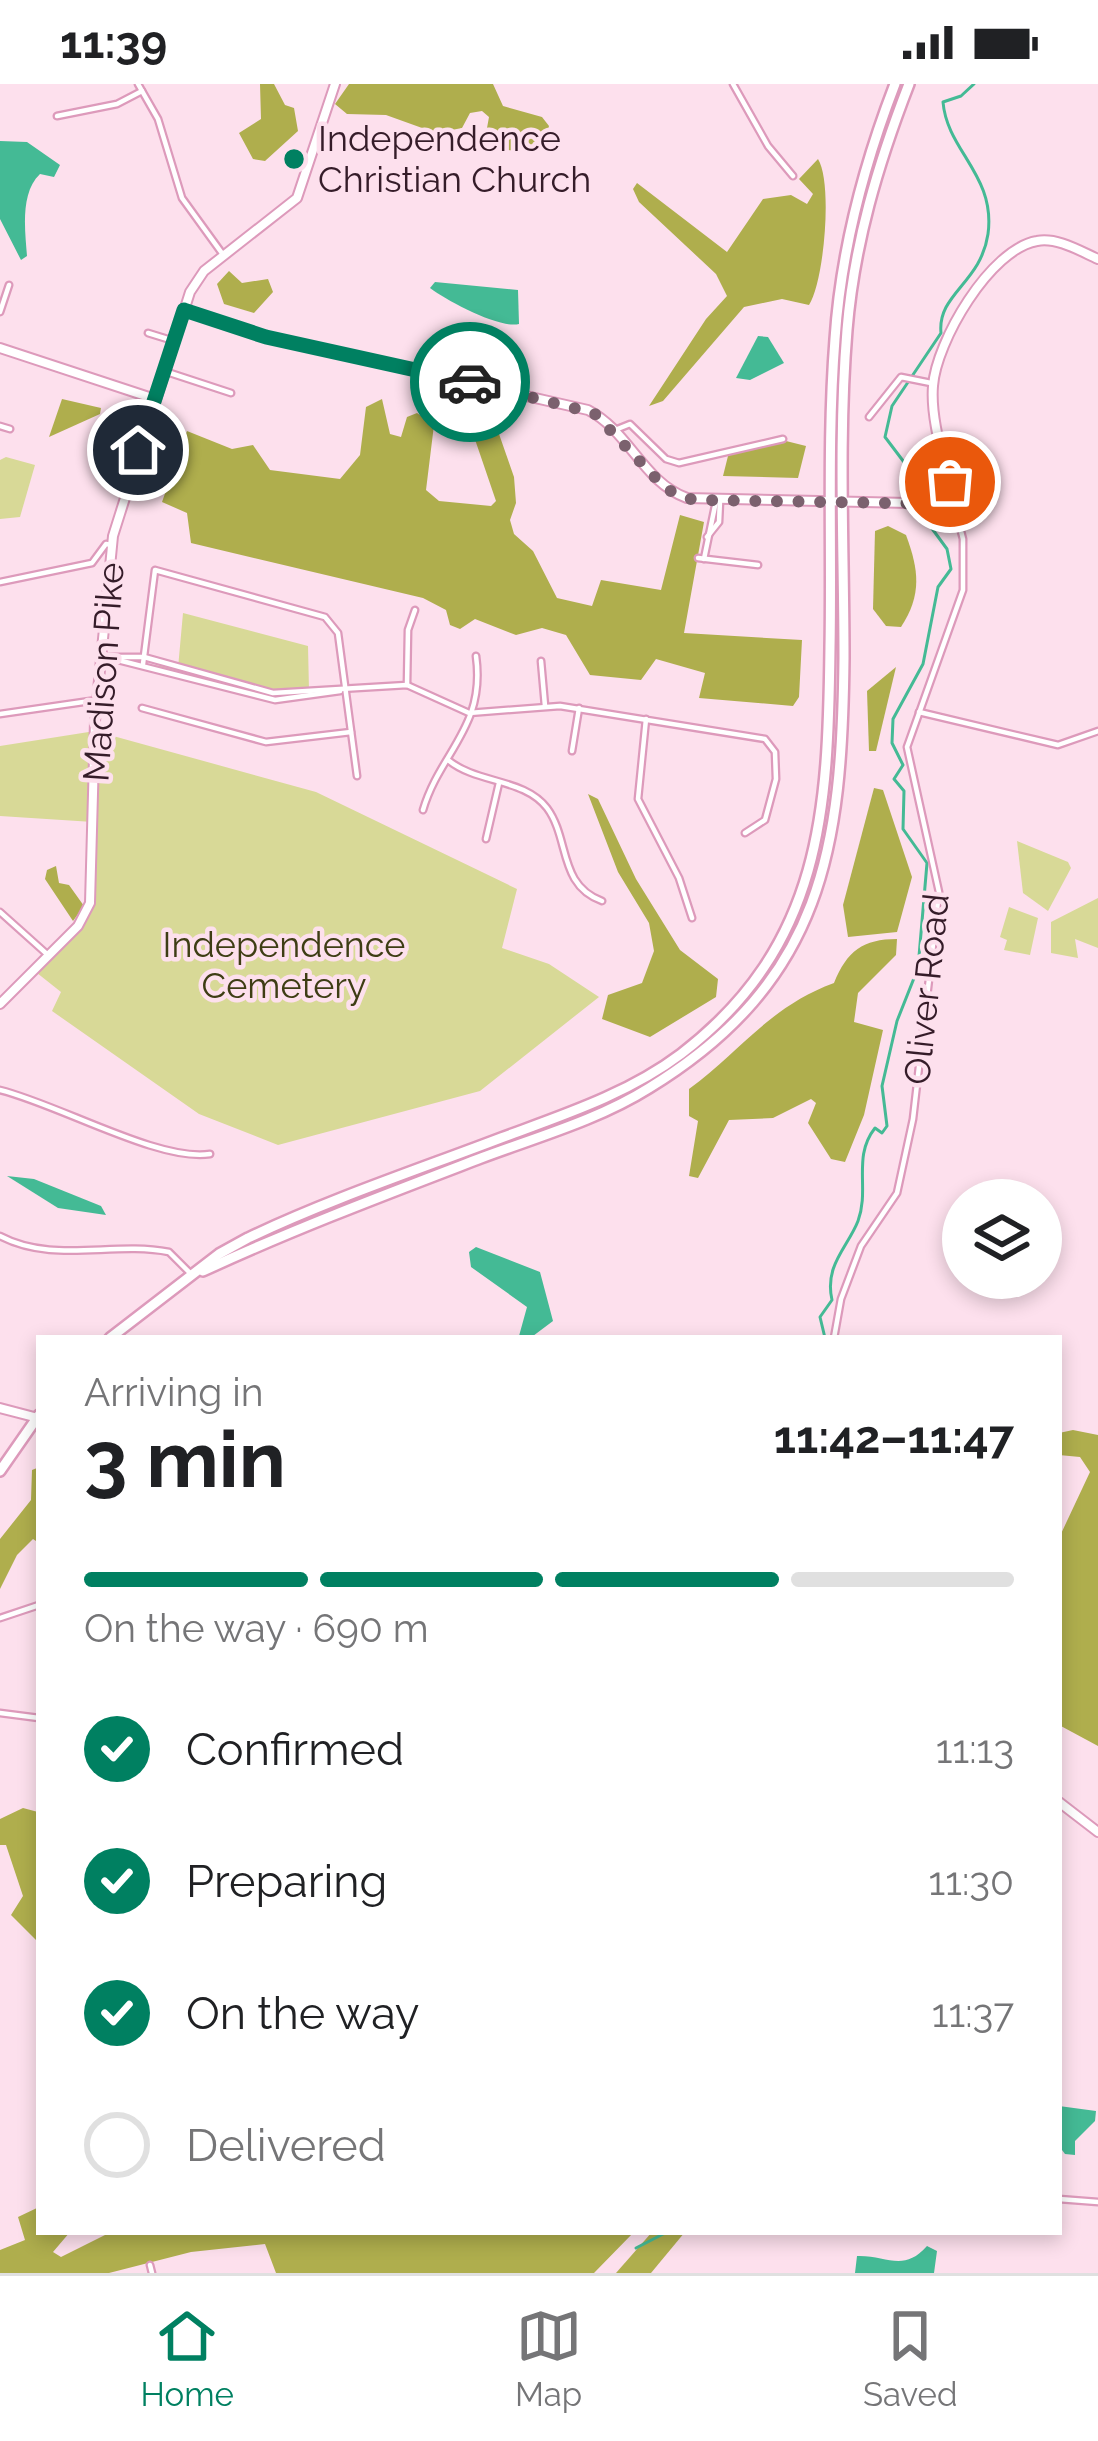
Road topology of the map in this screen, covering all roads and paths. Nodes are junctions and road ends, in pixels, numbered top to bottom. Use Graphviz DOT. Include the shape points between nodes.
graph roads {
  1 [pos="335,84"];
  2 [pos="733,84"];
  3 [pos="895,84"];
  4 [pos="909,84"];
  5 [pos="140,88"];
  6 [pos="57,116"];
  7 [pos="793,176"];
  8 [pos="224,256"];
  9 [pos="1098,259"];
  10 [pos="9,285"];
  11 [pos="184,310"];
  12 [pos="0,313"];
  13 [pos="148,333"];
  14 [pos="174,341"];
  15 [pos="0,348"];
  16 [pos="164,371"];
  17 [pos="933,383"];
  18 [pos="231,393"];
  19 [pos="155,399"];
  20 [pos="868,417"];
  21 [pos="0,426"];
  22 [pos="10,429"];
  23 [pos="615,430"];
  24 [pos="783,439"];
  25 [pos="718,501"];
  26 [pos="837,503"];
  27 [pos="954,504"];
  28 [pos="112,545"];
  29 [pos="758,566"];
  30 [pos="0,582"];
  31 [pos="415,610"];
  32 [pos="104,656"];
  33 [pos="476,656"];
  34 [pos="143,661"];
  35 [pos="541,661"];
  36 [pos="407,685"];
  37 [pos="343,690"];
  38 [pos="97,700"];
  39 [pos="545,706"];
  40 [pos="579,708"];
  41 [pos="142,709"];
  42 [pos="919,712"];
  43 [pos="0,713"];
  44 [pos="470,713"];
  45 [pos="646,719"];
  46 [pos="1098,731"];
  47 [pos="351,732"];
  48 [pos="572,751"];
  49 [pos="448,760"];
  50 [pos="357,776"];
  51 [pos="499,783"];
  52 [pos="423,810"];
  53 [pos="745,832"];
  54 [pos="486,838"];
  55 [pos="602,901"];
  56 [pos="0,912"];
  57 [pos="692,918"];
  58 [pos="48,956"];
  59 [pos="0,1004"];
  60 [pos="0,1090"];
  61 [pos="210,1154"];
  62 [pos="0,1236"];
  63 [pos="193,1276"];
  64 [pos="114,1335"];
  65 [pos="835,1335"];
  66 [pos="0,1408"];
  67 [pos="36,1417"];
  68 [pos="36,1421"];
  69 [pos="0,1472"];
  70 [pos="36,1606"];
  71 [pos="0,1618"];
  72 [pos="0,1713"];
  73 [pos="36,1718"];
  74 [pos="1062,1804"];
  75 [pos="1098,1832"];
  76 [pos="1062,2199"];
  77 [pos="1098,2202"];
  78 [pos="150,2265"];
  79 [pos="152,2273"];
  1 -- 8 [label="street, Madison Pike" via="303,188"];
  2 -- 7 [label="street"];
  3 -- 26 [label="main road" via="843,267 833,363"];
  4 -- 26 [label="main road" via="873,183 853,284"];
  5 -- 6 [label="street" via="117,104"];
  5 -- 8 [label="street" via="182,198"];
  8 -- 11 [label="street, Madison Pike" via="197,278"];
  9 -- 17 [label="street" via="1045,240 1010,255 965,305"];
  10 -- 12 [label="street"];
  11 -- 14 [label="street, Madison Pike"];
  11 -- 23 [label="street" via="266,337 579,407"];
  13 -- 14 [label="street"];
  14 -- 16 [label="street, Madison Pike"];
  15 -- 19 [label="street"];
  16 -- 18 [label="street"];
  16 -- 19 [label="street, Madison Pike"];
  17 -- 20 [label="street" via="902,377"];
  17 -- 27 [label="street, Oliver Road"];
  19 -- 28 [label="street, Madison Pike"];
  21 -- 22 [label="street"];
  23 -- 24 [label="street" via="630,424 679,463"];
  23 -- 25 [label="street" via="666,489"];
  25 -- 26 [label="street"];
  25 -- 29 [label="street" via="701,558"];
  26 -- 27 [label="street"];
  26 -- 63 [label="main road" via="843,751 833,837 800,935 761,991 707,1046 618,1105"];
  27 -- 42 [label="street, Oliver Road" via="963,590"];
  28 -- 30 [label="street" via="92,563"];
  28 -- 32 [label="street, Madison Pike"];
  31 -- 36 [label="street"];
  32 -- 34 [label="street"];
  32 -- 38 [label="street, Madison Pike"];
  33 -- 44 [label="street"];
  34 -- 37 [label="street" via="275,700"];
  34 -- 37 [label="street" via="154,569 325,617 338,633"];
  35 -- 39 [label="street"];
  36 -- 37 [label="street"];
  36 -- 44 [label="street"];
  37 -- 47 [label="street"];
  38 -- 43 [label="street"];
  38 -- 58 [label="street, Madison Pike" via="90,903"];
  39 -- 40 [label="street"];
  39 -- 44 [label="street"];
  40 -- 45 [label="street"];
  40 -- 48 [label="street"];
  41 -- 47 [label="street" via="266,742"];
  42 -- 46 [label="street" via="1058,746"];
  42 -- 65 [label="street, Oliver Road" via="907,760 939,892 913,1119 897,1193 861,1246"];
  44 -- 49 [label="street"];
  45 -- 53 [label="street" via="772,745 768,814"];
  45 -- 57 [label="street" via="638,799"];
  47 -- 50 [label="street"];
  49 -- 51 [label="street"];
  49 -- 52 [label="street"];
  51 -- 54 [label="street"];
  51 -- 55 [label="street" via="540,801 571,874"];
  56 -- 58 [label="street"];
  58 -- 59 [label="street, Madison Pike"];
  60 -- 61 [label="street" via="179,1155"];
  62 -- 63 [label="street" via="97,1253 169,1252"];
  63 -- 64 [label="main road"];
  66 -- 67 [label="street"];
  68 -- 69 [label="main road"];
  70 -- 71 [label="street"];
  72 -- 73 [label="street"];
  74 -- 75 [label="street"];
  76 -- 77 [label="street"];
  78 -- 79 [label="street"];
}
